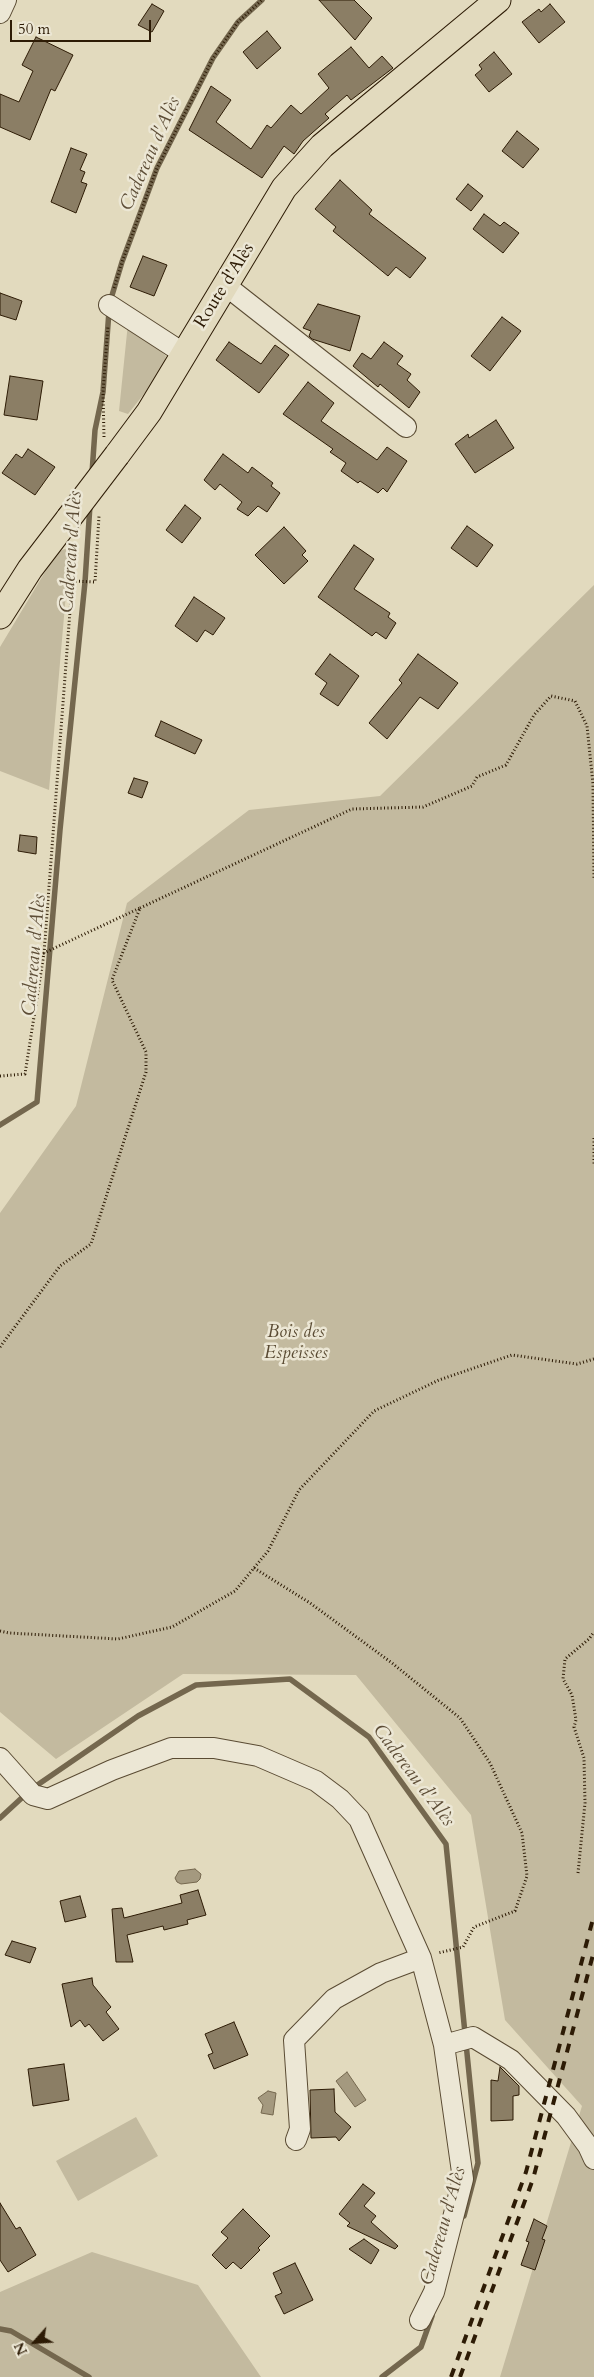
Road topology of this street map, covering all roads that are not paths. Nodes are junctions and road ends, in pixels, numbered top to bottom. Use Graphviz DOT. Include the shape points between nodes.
graph roads {
  1 [pos="6,0"];
  2 [pos="498,0"];
  3 [pos="0,13"];
  4 [pos="225,285"];
  5 [pos="109,305"];
  6 [pos="183,353"];
  7 [pos="406,427"];
  8 [pos="0,616"];
  9 [pos="0,1758"];
  10 [pos="421,1958"];
  11 [pos="444,2045"];
  12 [pos="296,2140"];
  13 [pos="594,2159"];
  14 [pos="420,2320"];
  1 -- 3 [label="street"];
  2 -- 4 [label="main road, Route d'Alès" via="322,146 284,188"];
  4 -- 6 [label="main road, Route d'Alès"];
  4 -- 7 [label="street"];
  5 -- 6 [label="street"];
  6 -- 8 [label="main road, Route d'Alès, bridge" via="149,412 110,449 70,517 30,569"];
  9 -- 10 [label="street" via="33,1795 48,1799 171,1748 214,1748 258,1756 316,1781 340,1799 358,1820"];
  10 -- 11 [label="street"];
  10 -- 12 [label="street" via="381,1973 334,1999 294,2040 300,2130"];
  11 -- 13 [label="street" via="473,2037 511,2060 566,2116"];
  11 -- 14 [label="street" via="463,2179 434,2292"];
}
